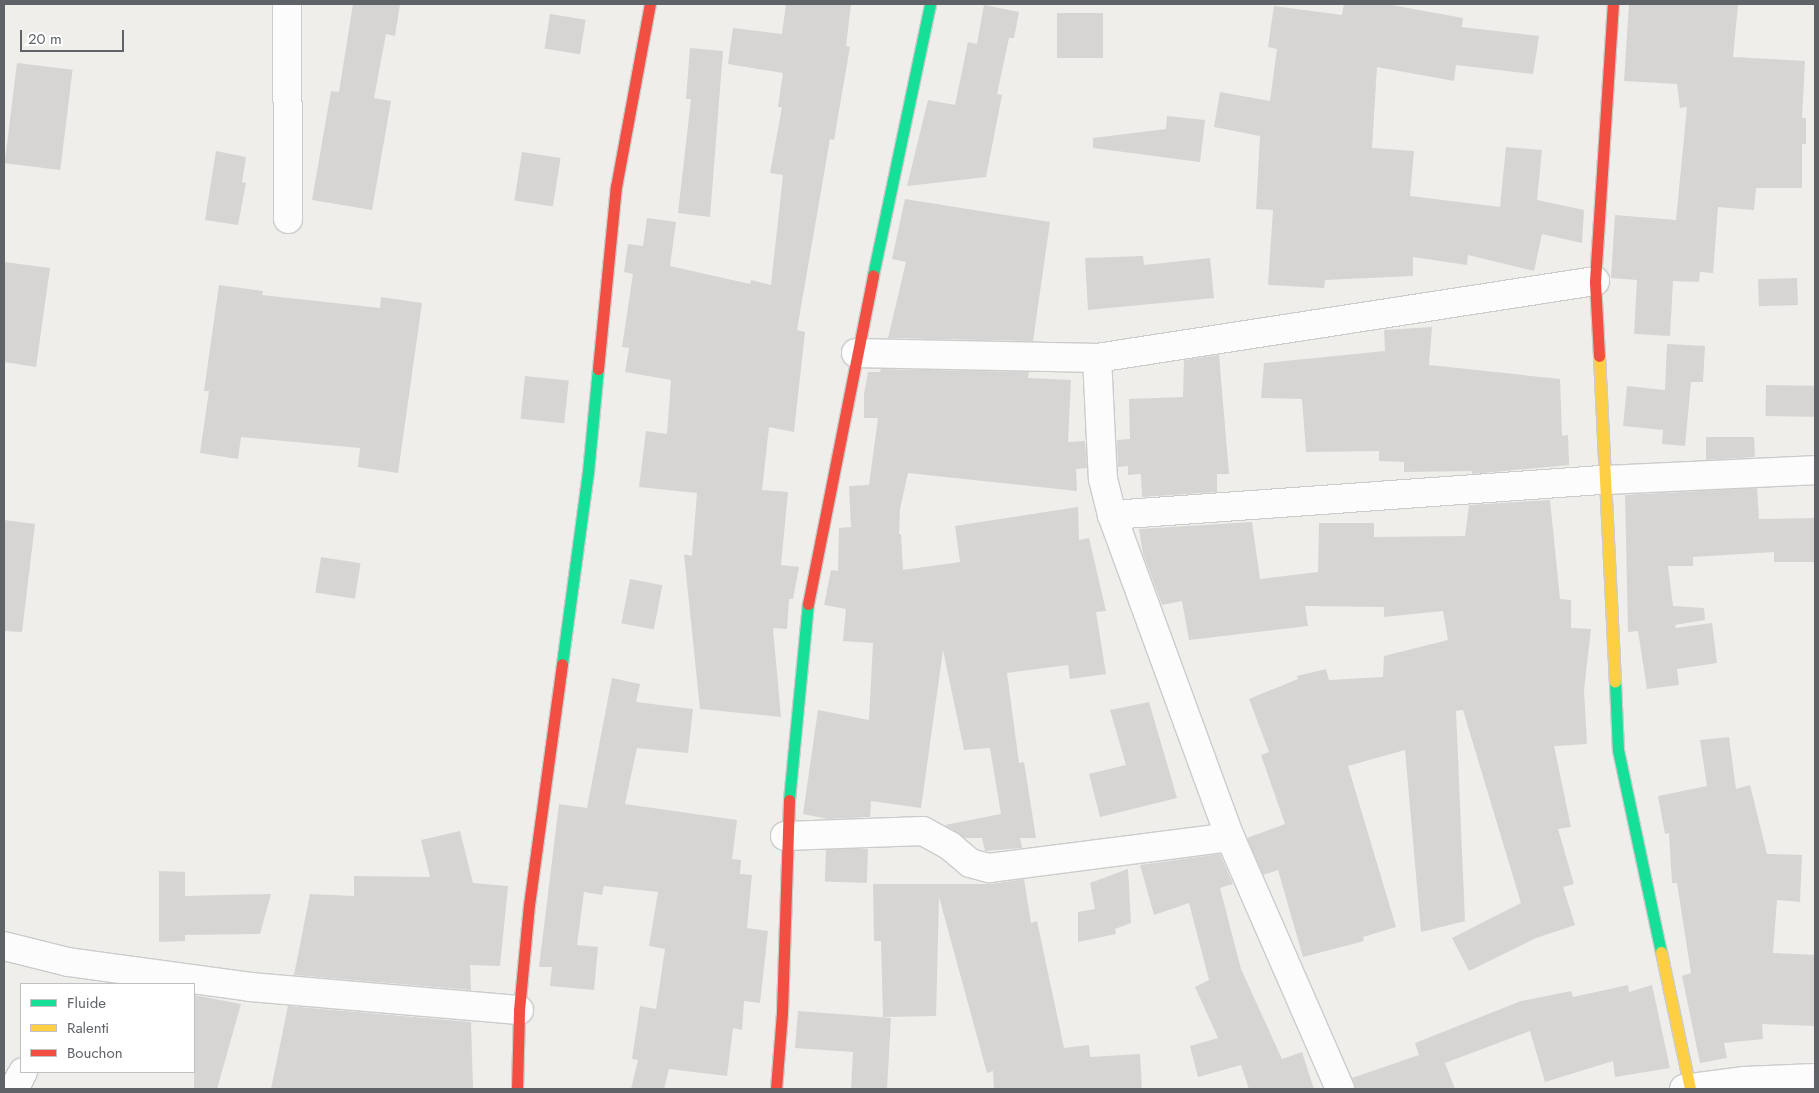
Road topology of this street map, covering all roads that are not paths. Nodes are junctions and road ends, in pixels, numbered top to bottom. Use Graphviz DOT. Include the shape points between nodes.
graph roads {
  1 [pos="287,4"];
  2 [pos="650,4"];
  3 [pos="930,4"];
  4 [pos="1613,4"];
  5 [pos="288,219"];
  6 [pos="1595,282"];
  7 [pos="856,353"];
  8 [pos="1097,358"];
  9 [pos="1815,470"];
  10 [pos="1604,480"];
  11 [pos="1112,515"];
  12 [pos="785,836"];
  13 [pos="1230,837"];
  14 [pos="4,946"];
  15 [pos="64,973"];
  16 [pos="519,1010"];
  17 [pos="22,1073"];
  18 [pos="1815,1078"];
  19 [pos="14,1089"];
  20 [pos="517,1089"];
  21 [pos="776,1089"];
  22 [pos="1340,1089"];
  23 [pos="1688,1089"];
  1 -- 5 [label="street"];
  2 -- 16 [label="street" via="616,187 588,472 546,760"];
  3 -- 7 [label="street"];
  4 -- 6 [label="street"];
  6 -- 8 [label="street"];
  6 -- 10 [label="street"];
  7 -- 8 [label="street"];
  7 -- 12 [label="street" via="807,610"];
  8 -- 11 [label="street" via="1103,479"];
  9 -- 10 [label="street"];
  10 -- 11 [label="street"];
  10 -- 23 [label="street" via="1618,750"];
  11 -- 13 [label="street"];
  12 -- 13 [label="street" via="923,831 950,846 970,863 989,868"];
  12 -- 21 [label="street" via="782,1012"];
  13 -- 22 [label="street"];
  14 -- 15 [label="street"];
  15 -- 16 [label="street"];
  16 -- 20 [label="street"];
  17 -- 19 [label="street"];
  18 -- 23 [label="street"];
}
